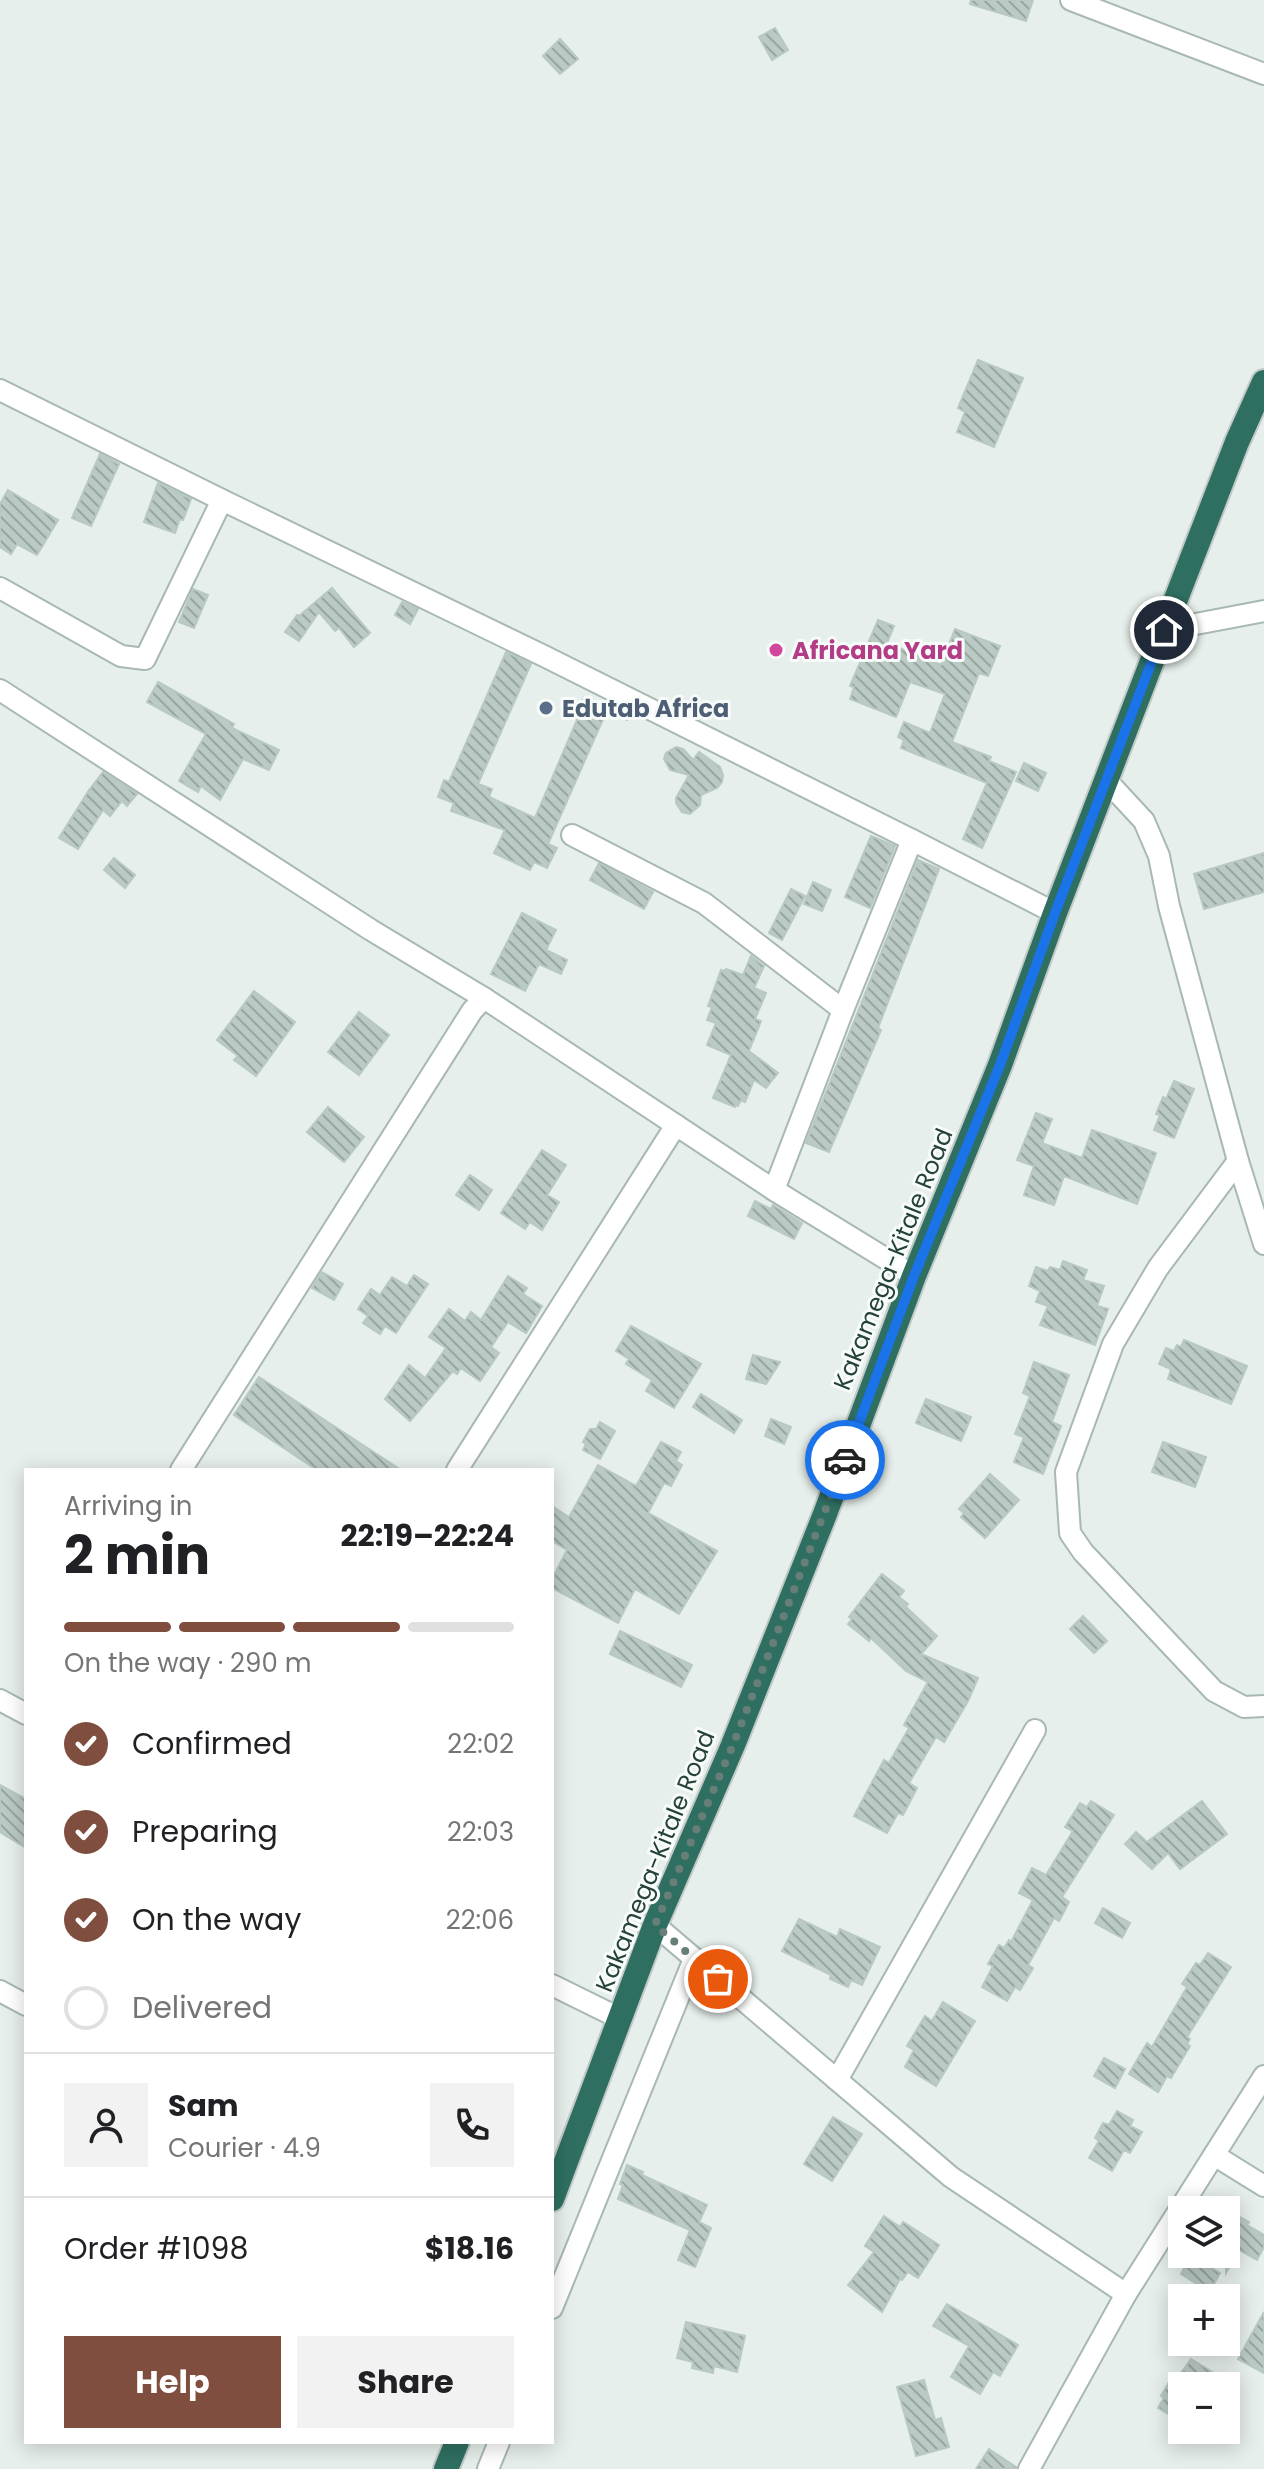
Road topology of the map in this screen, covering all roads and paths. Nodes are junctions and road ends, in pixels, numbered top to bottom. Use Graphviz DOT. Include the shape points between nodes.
graph roads {
  1 [pos="1071,0"];
  2 [pos="1264,74"];
  3 [pos="1264,382"];
  4 [pos="0,390"];
  5 [pos="222,500"];
  6 [pos="0,588"];
  7 [pos="1264,611"];
  8 [pos="1164,630"];
  9 [pos="0,690"];
  10 [pos="1107,781"];
  11 [pos="572,835"];
  12 [pos="912,840"];
  13 [pos="1055,913"];
  14 [pos="484,998"];
  15 [pos="843,1010"];
  16 [pos="676,1125"];
  17 [pos="1238,1161"];
  18 [pos="774,1190"];
  19 [pos="1264,1244"];
  20 [pos="914,1276"];
  21 [pos="182,1468"];
  22 [pos="458,1468"];
  23 [pos="0,1700"];
  24 [pos="1264,1706"];
  25 [pos="24,1713"];
  26 [pos="1035,1730"];
  27 [pos="655,1925"];
  28 [pos="694,1959"];
  29 [pos="554,1986"];
  30 [pos="0,1991"];
  31 [pos="24,2004"];
  32 [pos="621,2019"];
  33 [pos="1264,2076"];
  34 [pos="837,2080"];
  35 [pos="1214,2155"];
  36 [pos="1264,2186"];
  37 [pos="554,2194"];
  38 [pos="1126,2294"];
  39 [pos="554,2303"];
  40 [pos="456,2444"];
  41 [pos="498,2444"];
  42 [pos="446,2469"];
  43 [pos="488,2469"];
  44 [pos="1029,2469"];
  1 -- 2 [label="street"];
  3 -- 8 [label="highway, Kakamega-Kitale Road"];
  4 -- 5 [label="street"];
  5 -- 6 [label="street" via="145,659 121,656"];
  5 -- 12 [label="street"];
  7 -- 8 [label="street"];
  8 -- 10 [label="highway, Kakamega-Kitale Road"];
  9 -- 14 [label="street"];
  10 -- 13 [label="highway, Kakamega-Kitale Road"];
  10 -- 17 [label="street" via="1144,821 1159,856"];
  11 -- 15 [label="street" via="704,903"];
  12 -- 13 [label="street"];
  12 -- 15 [label="street"];
  13 -- 20 [label="highway, Kakamega-Kitale Road"];
  14 -- 16 [label="street"];
  14 -- 21 [label="street"];
  15 -- 18 [label="street"];
  16 -- 18 [label="street"];
  16 -- 22 [label="street"];
  17 -- 19 [label="street"];
  17 -- 24 [label="street" via="1158,1268 1113,1344 1066,1472 1070,1533 1083,1552 1214,1691 1244,1707"];
  18 -- 20 [label="street"];
  20 -- 27 [label="highway, Kakamega-Kitale Road" via="733,1745"];
  23 -- 25 [label="street"];
  26 -- 34 [label="street"];
  27 -- 28 [label="street"];
  27 -- 32 [label="highway, Kakamega-Kitale Road"];
  28 -- 34 [label="street"];
  28 -- 39 [label="street"];
  29 -- 32 [label="street"];
  30 -- 31 [label="street"];
  32 -- 37 [label="highway, Kakamega-Kitale Road"];
  33 -- 35 [label="street"];
  34 -- 38 [label="street" via="951,2177"];
  35 -- 36 [label="street"];
  35 -- 38 [label="street"];
  38 -- 44 [label="street"];
  40 -- 42 [label="highway"];
  41 -- 43 [label="street"];
}
